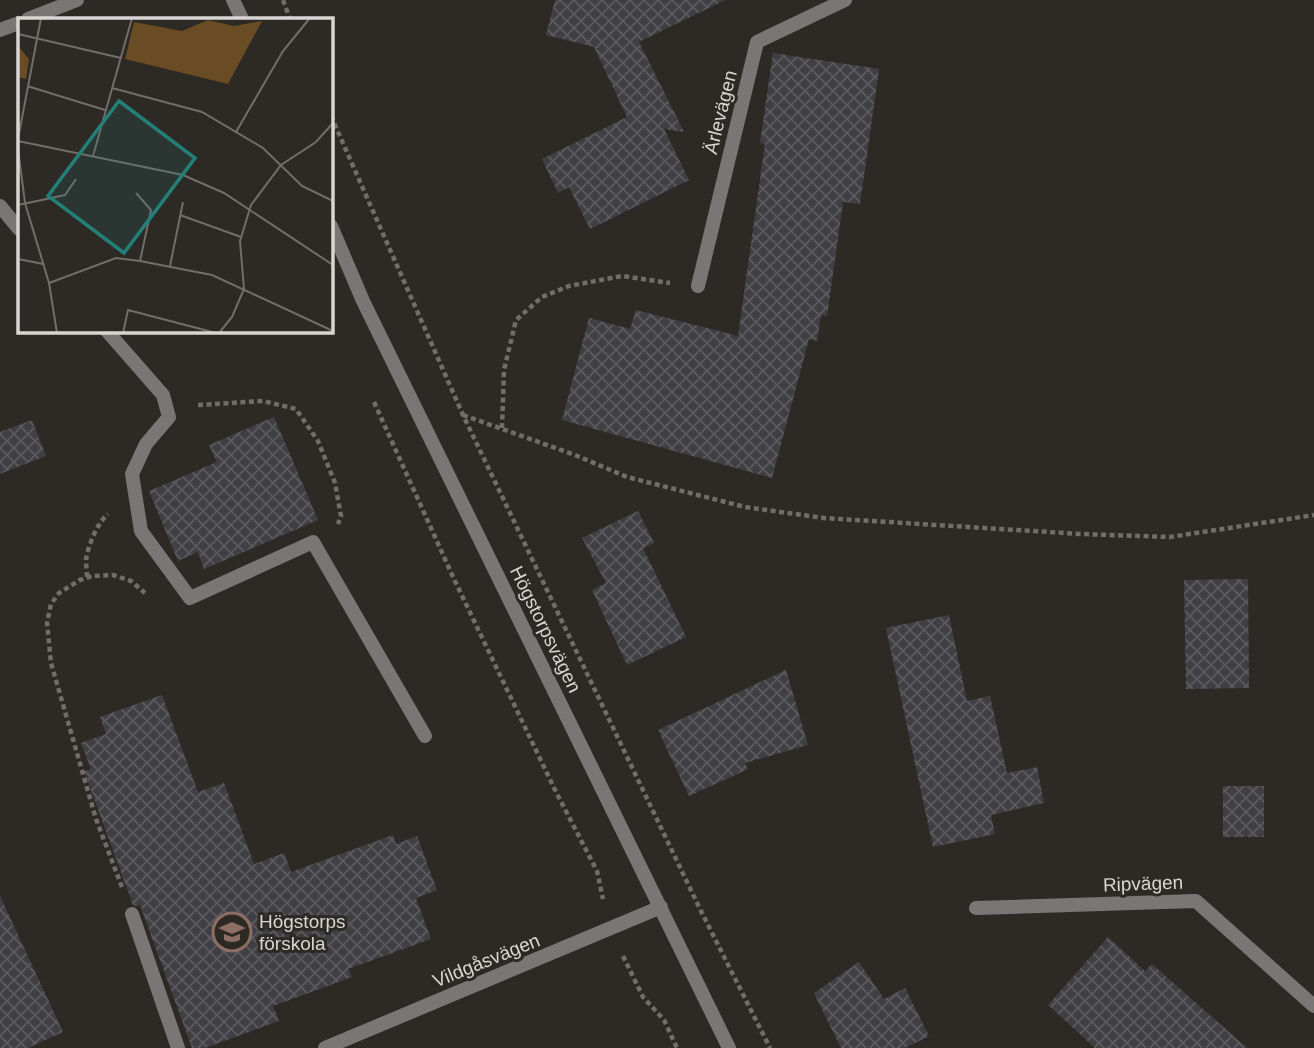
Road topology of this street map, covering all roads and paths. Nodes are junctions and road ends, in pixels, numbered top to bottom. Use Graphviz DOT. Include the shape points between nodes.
graph roads {
  1 [pos="77,0"];
  2 [pos="233,0"];
  3 [pos="283,0"];
  4 [pos="845,0"];
  5 [pos="31,18"];
  6 [pos="242,18"];
  7 [pos="290,18"];
  8 [pos="18,23"];
  9 [pos="0,30"];
  10 [pos="332,118"];
  11 [pos="0,206"];
  12 [pos="18,228"];
  13 [pos="332,228"];
  14 [pos="698,286"];
  15 [pos="108,332"];
  16 [pos="372,398"];
  17 [pos="166,409"];
  18 [pos="463,415"];
  19 [pos="502,428"];
  20 [pos="136,497"];
  21 [pos="1314,515"];
  22 [pos="319,552"];
  23 [pos="87,578"];
  24 [pos="190,598"];
  25 [pos="425,736"];
  26 [pos="661,907"];
  27 [pos="976,908"];
  28 [pos="132,914"];
  29 [pos="610,930"];
  30 [pos="1314,1006"];
  31 [pos="178,1048"];
  32 [pos="325,1048"];
  33 [pos="677,1048"];
  34 [pos="729,1048"];
  35 [pos="770,1048"];
  1 -- 5 [label="street"];
  2 -- 6 [label="street"];
  3 -- 7 [label="path"];
  4 -- 14 [label="street, Ärlevägen" via="757,42"];
  8 -- 9 [label="street"];
  10 -- 18 [label="path"];
  11 -- 12 [label="street"];
  13 -- 26 [label="street, Högstorpsvägen" via="369,313"];
  14 -- 19 [label="path" via="622,276 569,286 542,297 516,320 504,370"];
  15 -- 17 [label="street" via="163,395"];
  16 -- 29 [label="path" via="460,592 597,871"];
  17 -- 20 [label="street" via="169,417 146,444 132,474"];
  17 -- 22 [label="path" via="263,401 296,409 318,441 335,484 341,516 332,538"];
  18 -- 19 [label="path"];
  18 -- 35 [label="path"];
  19 -- 21 [label="path" via="627,477 745,507 824,518 1170,537"];
  20 -- 23 [label="path" via="105,516 97,527 86,559"];
  20 -- 24 [label="street" via="141,531"];
  22 -- 24 [label="street" via="313,542"];
  22 -- 25 [label="street"];
  23 -- 24 [label="path" via="113,575 131,581 166,606"];
  23 -- 28 [label="path" via="60,593 51,604 47,623 51,663 96,819"];
  26 -- 29 [label="street, Vildgåsvägen"];
  26 -- 34 [label="street, Högstorpsvägen"];
  27 -- 30 [label="street, Ripvägen" via="1196,901"];
  28 -- 31 [label="street"];
  29 -- 32 [label="street, Vildgåsvägen"];
  29 -- 33 [label="path" via="643,998 664,1020"];
}
